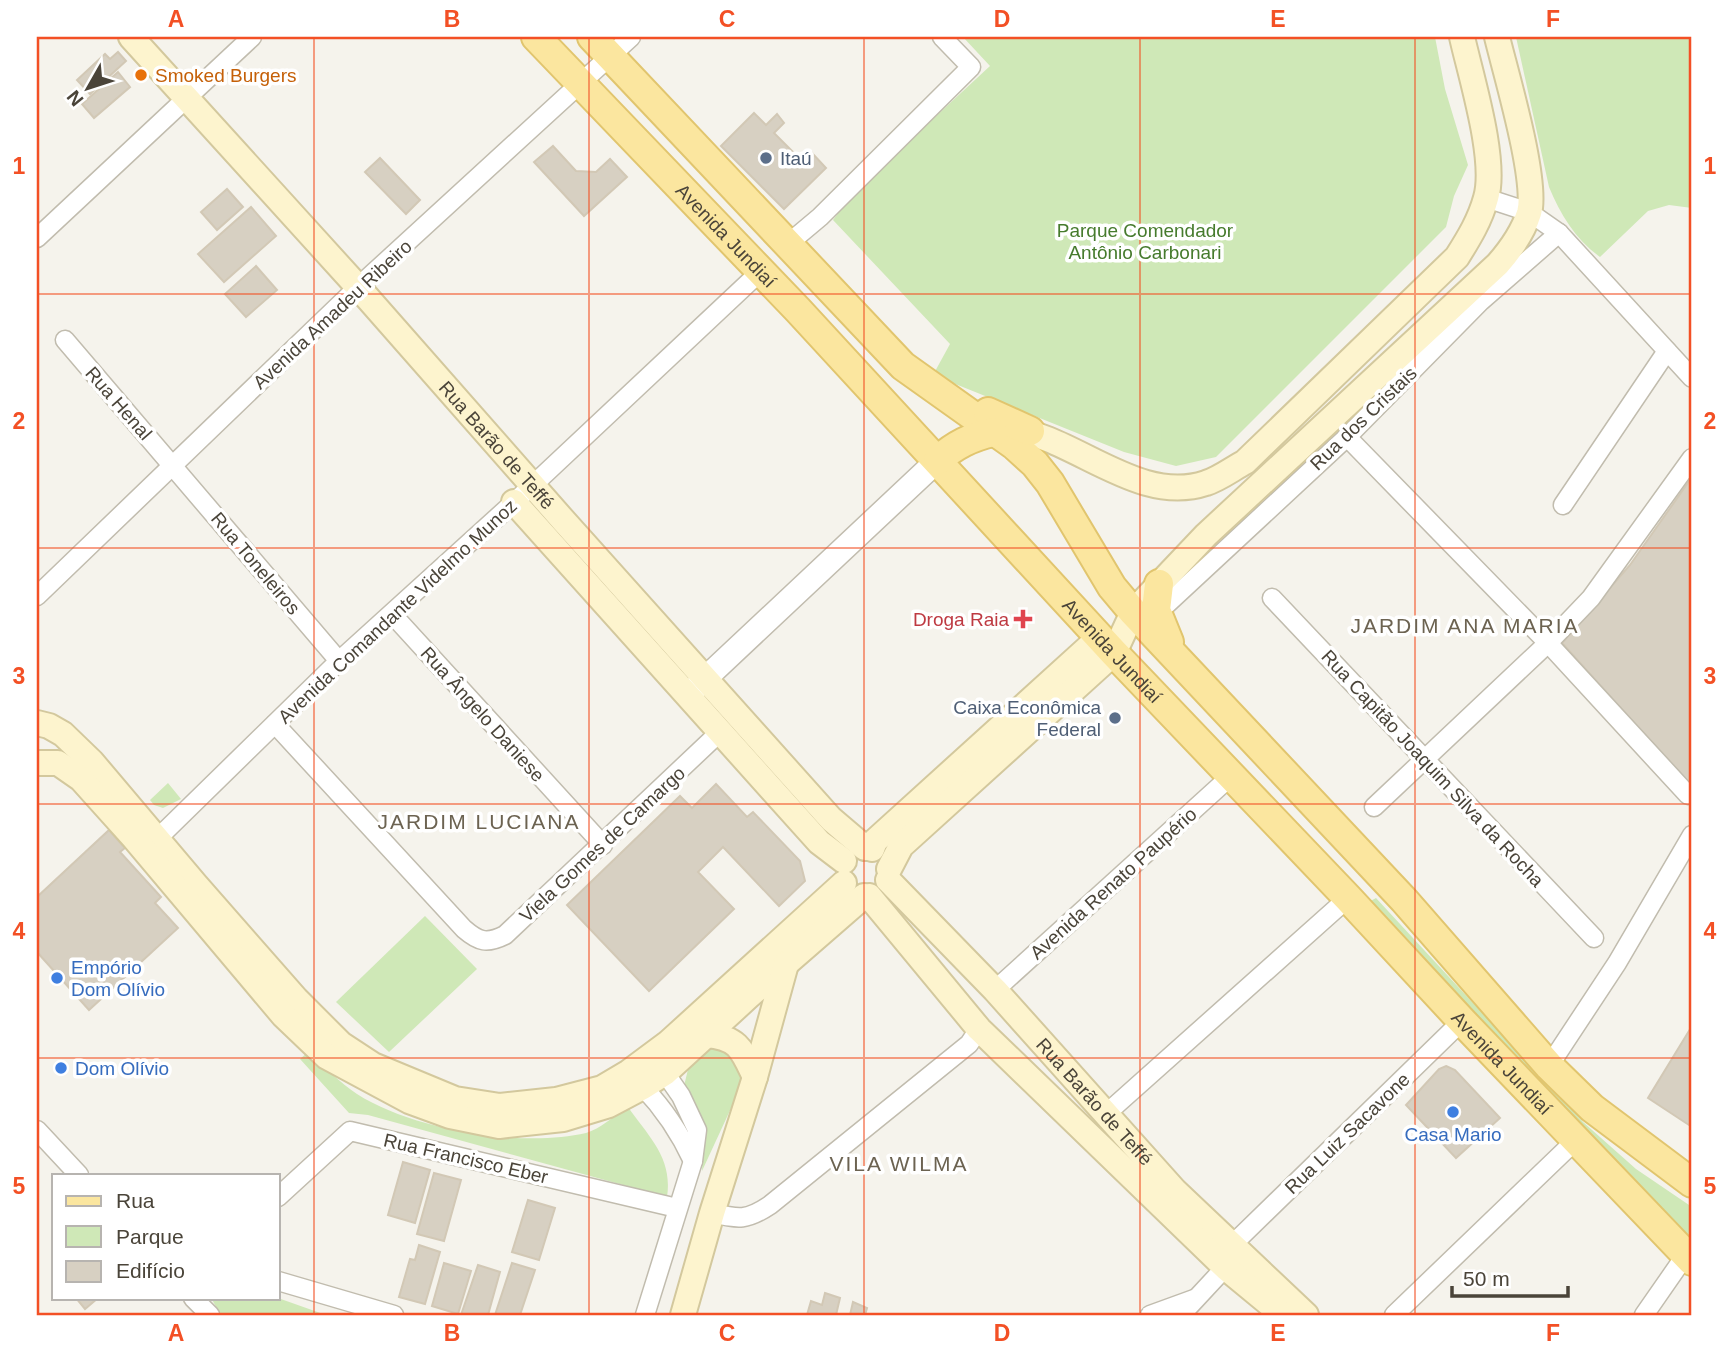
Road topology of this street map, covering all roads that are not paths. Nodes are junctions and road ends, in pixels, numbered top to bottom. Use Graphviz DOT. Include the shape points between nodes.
graph roads {
  1 [pos="131,37"];
  2 [pos="252,37"];
  3 [pos="536,37"];
  4 [pos="631,37"];
  5 [pos="942,37"];
  6 [pos="1462,37"];
  7 [pos="1497,37"];
  8 [pos="601,46"];
  9 [pos="581,85"];
  10 [pos="186,97"];
  11 [pos="1486,198"];
  12 [pos="1530,212"];
  13 [pos="1559,233"];
  14 [pos="37,238"];
  15 [pos="789,243"];
  16 [pos="761,271"];
  17 [pos="358,287"];
  18 [pos="65,340"];
  19 [pos="1667,351"];
  20 [pos="1692,378"];
  21 [pos="930,387"];
  22 [pos="1030,431"];
  23 [pos="993,432"];
  24 [pos="1347,437"];
  25 [pos="1692,458"];
  26 [pos="938,460"];
  27 [pos="173,466"];
  28 [pos="533,485"];
  29 [pos="513,502"];
  30 [pos="1563,505"];
  31 [pos="563,520"];
  32 [pos="530,521"];
  33 [pos="1214,543"];
  34 [pos="1163,594"];
  35 [pos="37,596"];
  36 [pos="1272,598"];
  37 [pos="1133,612"];
  38 [pos="392,614"];
  39 [pos="1548,643"];
  40 [pos="1107,645"];
  41 [pos="1174,654"];
  42 [pos="339,661"];
  43 [pos="705,677"];
  44 [pos="688,695"];
  45 [pos="37,723"];
  46 [pos="275,724"];
  47 [pos="721,731"];
  48 [pos="1426,760"];
  49 [pos="37,763"];
  50 [pos="1231,776"];
  51 [pos="1688,795"];
  52 [pos="1374,807"];
  53 [pos="1692,835"];
  54 [pos="146,838"];
  55 [pos="603,845"];
  56 [pos="860,872"];
  57 [pos="889,874"];
  58 [pos="1348,898"];
  59 [pos="1404,900"];
  60 [pos="1594,938"];
  61 [pos="786,964"];
  62 [pos="995,990"];
  63 [pos="1462,1021"];
  64 [pos="979,1029"];
  65 [pos="707,1035"];
  66 [pos="1549,1066"];
  67 [pos="665,1073"];
  68 [pos="755,1077"];
  69 [pos="643,1087"];
  70 [pos="1107,1114"];
  71 [pos="37,1130"];
  72 [pos="1575,1140"];
  73 [pos="1094,1141"];
  74 [pos="693,1161"];
  75 [pos="78,1174"];
  76 [pos="1692,1183"];
  77 [pos="280,1195"];
  78 [pos="677,1208"];
  79 [pos="712,1213"];
  80 [pos="1233,1254"];
  81 [pos="1689,1259"];
  82 [pos="280,1282"];
  83 [pos="1198,1298"];
  84 [pos="195,1300"];
  85 [pos="370,1312"];
  86 [pos="210,1315"];
  87 [pos="394,1315"];
  88 [pos="645,1315"];
  89 [pos="683,1315"];
  90 [pos="1150,1315"];
  91 [pos="1181,1315"];
  92 [pos="1283,1315"];
  93 [pos="1306,1315"];
  94 [pos="1394,1315"];
  95 [pos="1644,1315"];
  1 -- 10 [label="main road, Rua Barão de Teffé"];
  2 -- 10 [label="street"];
  3 -- 9 [label="main road, Avenida Jundiaí"];
  4 -- 8 [label="street, Avenida Amadeu Ribeiro"];
  5 -- 15 [label="street" via="971,67"];
  6 -- 11 [label="main road" via="1489,159"];
  7 -- 12 [label="main road" via="1531,185"];
  8 -- 9 [label="street, Avenida Amadeu Ribeiro"];
  8 -- 15 [label="main road, Avenida Jundiaí"];
  9 -- 16 [label="main road, Avenida Jundiaí"];
  9 -- 17 [label="street, Avenida Amadeu Ribeiro"];
  10 -- 14 [label="street"];
  10 -- 17 [label="main road, Rua Barão de Teffé"];
  11 -- 12 [label="street"];
  11 -- 22 [label="main road" via="1473,233 1457,257 1244,462 1208,483 1153,485"];
  12 -- 13 [label="street"];
  12 -- 33 [label="main road" via="1515,244 1498,264"];
  13 -- 19 [label="street"];
  13 -- 24 [label="street, Rua dos Cristais" via="1481,301"];
  15 -- 21 [label="main road, Avenida Jundiaí" via="903,366"];
  16 -- 26 [label="main road, Avenida Jundiaí"];
  16 -- 28 [label="street, Avenida Comandante Videlmo Munoz"];
  17 -- 27 [label="street, Avenida Amadeu Ribeiro"];
  17 -- 28 [label="main road, Rua Barão de Teffé"];
  18 -- 27 [label="street, Rua Henal"];
  19 -- 20 [label="street"];
  19 -- 30 [label="street"];
  21 -- 22 [label="main road"];
  21 -- 23 [label="main road, Avenida Jundiaí"];
  22 -- 23 [label="main road"];
  23 -- 26 [label="main road" via="972,437"];
  23 -- 37 [label="main road, Avenida Jundiaí" via="1014,445 1051,483 1112,587"];
  24 -- 33 [label="street, Rua dos Cristais"];
  24 -- 39 [label="street"];
  25 -- 39 [label="street" via="1591,598"];
  26 -- 40 [label="main road, Avenida Jundiaí"];
  26 -- 43 [label="street"];
  27 -- 35 [label="street, Avenida Amadeu Ribeiro"];
  27 -- 42 [label="street, Rua Toneleiros"];
  28 -- 29 [label="street, Avenida Comandante Videlmo Munoz"];
  28 -- 31 [label="main road, Rua Barão de Teffé"];
  29 -- 32 [label="main road, Rua Barão de Teffé"];
  29 -- 38 [label="street, Avenida Comandante Videlmo Munoz"];
  31 -- 32 [label="main road"];
  31 -- 43 [label="main road, Rua Barão de Teffé"];
  32 -- 44 [label="main road, Rua Barão de Teffé"];
  33 -- 34 [label="main road"];
  34 -- 37 [label="main road"];
  34 -- 41 [label="main road" via="1156,610"];
  36 -- 48 [label="street, Rua Capitão Joaquim Silva da Rocha"];
  37 -- 40 [label="main road"];
  37 -- 41 [label="main road, Avenida Jundiaí"];
  38 -- 42 [label="street, Avenida Comandante Videlmo Munoz"];
  38 -- 55 [label="street, Rua Ângelo Daniese"];
  39 -- 48 [label="street"];
  39 -- 51 [label="street"];
  40 -- 50 [label="main road, Avenida Jundiaí"];
  40 -- 56 [label="main road" via="875,841"];
  40 -- 57 [label="main road" via="901,846"];
  41 -- 59 [label="main road, Avenida Jundiaí"];
  42 -- 46 [label="street, Avenida Comandante Videlmo Munoz"];
  43 -- 44 [label="street"];
  43 -- 56 [label="main road, Rua Barão de Teffé" via="831,819"];
  44 -- 47 [label="main road, Rua Barão de Teffé"];
  45 -- 54 [label="main road" via="54,729 92,762"];
  46 -- 54 [label="street, Avenida Comandante Videlmo Munoz"];
  46 -- 55 [label="street, Viela Gomes de Camargo" via="476,940 491,942 505,935"];
  47 -- 55 [label="street, Viela Gomes de Camargo"];
  47 -- 56 [label="main road, Rua Barão de Teffé" via="819,842"];
  48 -- 52 [label="street"];
  48 -- 60 [label="street, Rua Capitão Joaquim Silva da Rocha"];
  49 -- 54 [label="main road" via="58,763"];
  50 -- 58 [label="main road, Avenida Jundiaí"];
  50 -- 62 [label="street, Avenida Renato Paupério"];
  53 -- 66 [label="street" via="1617,963"];
  54 -- 56 [label="main road" via="341,1045 415,1084 455,1099 500,1106 556,1100 602,1088 629,1072 668,1043"];
  54 -- 69 [label="main road" via="283,1015 327,1057 409,1101 499,1126 563,1119 609,1105"];
  56 -- 57 [label="main road" via="881,890"];
  56 -- 57 [label="main road, Rua Barão de Teffé" via="883,856"];
  56 -- 61 [label="main road"];
  56 -- 64 [label="main road, Rua Barão de Teffé"];
  57 -- 62 [label="main road, Rua Barão de Teffé"];
  58 -- 59 [label="main road" via="1362,889 1379,888"];
  58 -- 63 [label="main road, Avenida Jundiaí"];
  58 -- 70 [label="street"];
  59 -- 66 [label="main road, Avenida Jundiaí"];
  61 -- 65 [label="main road"];
  61 -- 68 [label="main road"];
  62 -- 64 [label="main road" via="986,1002"];
  62 -- 70 [label="main road, Rua Barão de Teffé"];
  63 -- 72 [label="main road, Avenida Jundiaí"];
  63 -- 80 [label="street, Rua Luiz Sacavone"];
  64 -- 73 [label="main road, Rua Barão de Teffé"];
  64 -- 79 [label="street" via="969,1044 770,1205 752,1217"];
  65 -- 67 [label="main road"];
  65 -- 68 [label="main road" via="727,1037 743,1052"];
  66 -- 76 [label="main road, Avenida Jundiaí" via="1592,1108"];
  67 -- 69 [label="main road"];
  67 -- 74 [label="street" via="697,1130"];
  68 -- 79 [label="main road"];
  69 -- 74 [label="street" via="681,1135"];
  70 -- 73 [label="main road"];
  70 -- 80 [label="main road, Rua Barão de Teffé"];
  71 -- 75 [label="street"];
  72 -- 81 [label="main road, Avenida Jundiaí"];
  72 -- 94 [label="street"];
  73 -- 80 [label="main road, Rua Barão de Teffé" via="1162,1208"];
  74 -- 78 [label="street"];
  77 -- 78 [label="street, Rua Francisco Eber" via="350,1131"];
  78 -- 88 [label="street"];
  79 -- 89 [label="main road"];
  80 -- 83 [label="street, Rua Luiz Sacavone"];
  80 -- 92 [label="main road, Rua Barão de Teffé"];
  80 -- 93 [label="main road, Rua Barão de Teffé"];
  81 -- 95 [label="street"];
  82 -- 85 [label="street"];
  83 -- 90 [label="street"];
  83 -- 91 [label="street, Rua Luiz Sacavone"];
  84 -- 86 [label="street"];
  85 -- 87 [label="street"];
}
